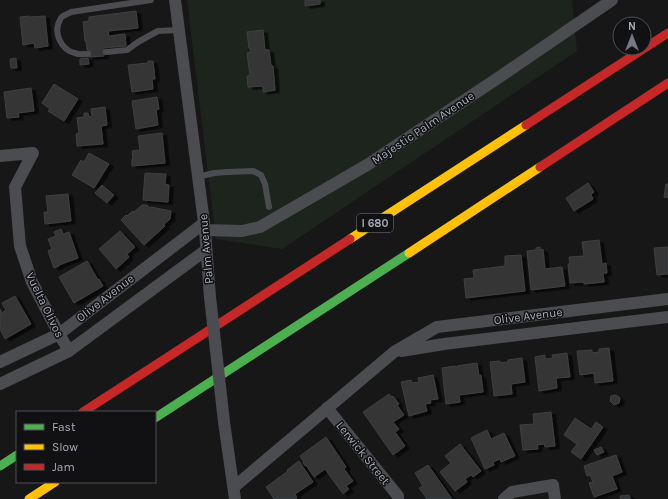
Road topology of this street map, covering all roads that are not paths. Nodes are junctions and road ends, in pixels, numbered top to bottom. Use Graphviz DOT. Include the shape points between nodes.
graph roads {
  1 [pos="150,0"];
  2 [pos="175,0"];
  3 [pos="612,0"];
  4 [pos="179,30"];
  5 [pos="668,33"];
  6 [pos="106,52"];
  7 [pos="88,54"];
  8 [pos="668,83"];
  9 [pos="0,156"];
  10 [pos="198,177"];
  11 [pos="270,207"];
  12 [pos="204,226"];
  13 [pos="206,250"];
  14 [pos="668,298"];
  15 [pos="668,317"];
  16 [pos="59,334"];
  17 [pos="69,351"];
  18 [pos="394,352"];
  19 [pos="0,362"];
  20 [pos="0,384"];
  21 [pos="327,408"];
  22 [pos="85,411"];
  23 [pos="156,417"];
  24 [pos="16,456"];
  25 [pos="0,466"];
  26 [pos="53,483"];
  27 [pos="235,493"];
  28 [pos="29,499"];
  29 [pos="398,499"];
  30 [pos="504,499"];
  31 [pos="555,499"];
  1 -- 7 [label="lane" via="71,12 62,17 58,24 58,32 63,47 77,54"];
  2 -- 4 [label="street, Palm Avenue"];
  3 -- 12 [label="street, Majestic Palm Avenue" via="367,166 260,227 242,232"];
  4 -- 6 [label="lane" via="158,31 127,50"];
  4 -- 10 [label="street, Palm Avenue"];
  5 -- 22 [label="highway, I 680"];
  8 -- 23 [label="highway"];
  9 -- 16 [label="street, Vuelta Olivos" via="33,153 15,187 20,246 32,282"];
  10 -- 11 [label="lane" via="214,173 253,171 261,175"];
  10 -- 12 [label="street, Palm Avenue"];
  12 -- 13 [label="street, Palm Avenue"];
  12 -- 16 [label="street, Olive Avenue"];
  13 -- 17 [label="street, Olive Avenue"];
  13 -- 27 [label="street, Palm Avenue, bridge" via="224,422"];
  14 -- 18 [label="street, Olive Avenue" via="437,327"];
  15 -- 18 [label="street, Olive Avenue"];
  16 -- 17 [label="street, Vuelta Olivos"];
  16 -- 19 [label="street, Olive Avenue"];
  17 -- 20 [label="street, Olive Avenue"];
  18 -- 21 [label="street, Olive Avenue"];
  21 -- 27 [label="street, Olive Avenue"];
  21 -- 29 [label="street, Lerwick Street"];
  24 -- 25 [label="highway"];
  26 -- 28 [label="highway"];
  30 -- 31 [label="street" via="512,492 553,485"];
}
